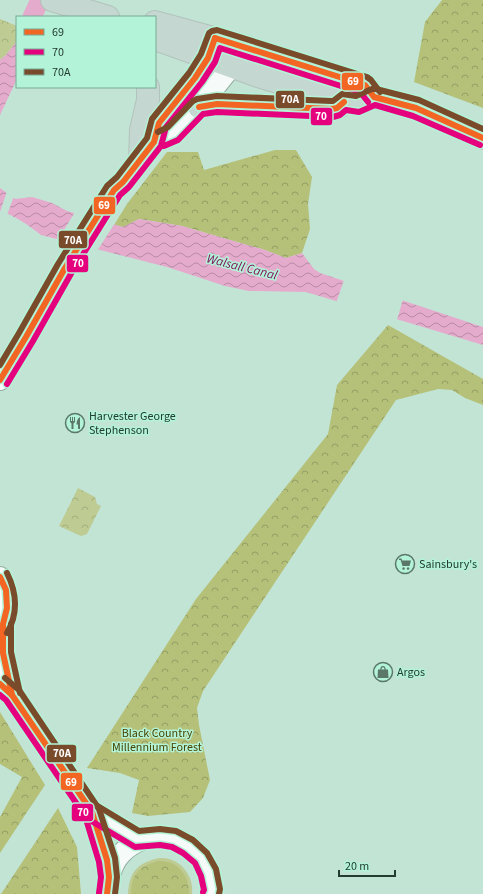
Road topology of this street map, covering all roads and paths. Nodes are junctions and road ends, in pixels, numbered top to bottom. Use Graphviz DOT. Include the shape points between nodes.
graph roads {
  1 [pos="52,0"];
  2 [pos="105,16"];
  3 [pos="156,22"];
  4 [pos="215,38"];
  5 [pos="156,39"];
  6 [pos="239,45"];
  7 [pos="208,58"];
  8 [pos="232,66"];
  9 [pos="148,88"];
  10 [pos="374,97"];
  11 [pos="344,102"];
  12 [pos="199,107"];
  13 [pos="483,138"];
  14 [pos="154,142"];
  15 [pos="140,161"];
  16 [pos="0,380"];
  17 [pos="0,577"];
  18 [pos="2,627"];
  19 [pos="6,689"];
  20 [pos="87,804"];
  21 [pos="153,838"];
  22 [pos="108,885"];
  23 [pos="211,894"];
  1 -- 2 [label="highway"];
  3 -- 4 [label="highway"];
  4 -- 6 [label="highway"];
  4 -- 7 [label="street"];
  5 -- 7 [label="highway"];
  6 -- 8 [label="street"];
  6 -- 10 [label="highway" via="365,85"];
  7 -- 8 [label="highway"];
  7 -- 14 [label="street" via="159,123"];
  8 -- 11 [label="highway"];
  8 -- 12 [label="street"];
  9 -- 15 [label="highway" via="141,130"];
  10 -- 11 [label="highway" via="357,104"];
  10 -- 13 [label="highway" via="416,108"];
  11 -- 12 [label="highway" via="332,109 217,104"];
  12 -- 14 [label="street" via="173,134"];
  14 -- 15 [label="street"];
  15 -- 16 [label="street" via="114,190"];
  17 -- 18 [label="street" via="6,590 7,608"];
  18 -- 19 [label="street"];
  19 -- 20 [label="street"];
  20 -- 21 [label="street" via="137,839"];
  20 -- 22 [label="street" via="107,860"];
  21 -- 22 [label="street" via="132,845 120,854 112,867"];
  21 -- 23 [label="street" via="175,840 188,846 201,858 209,873"];
}
